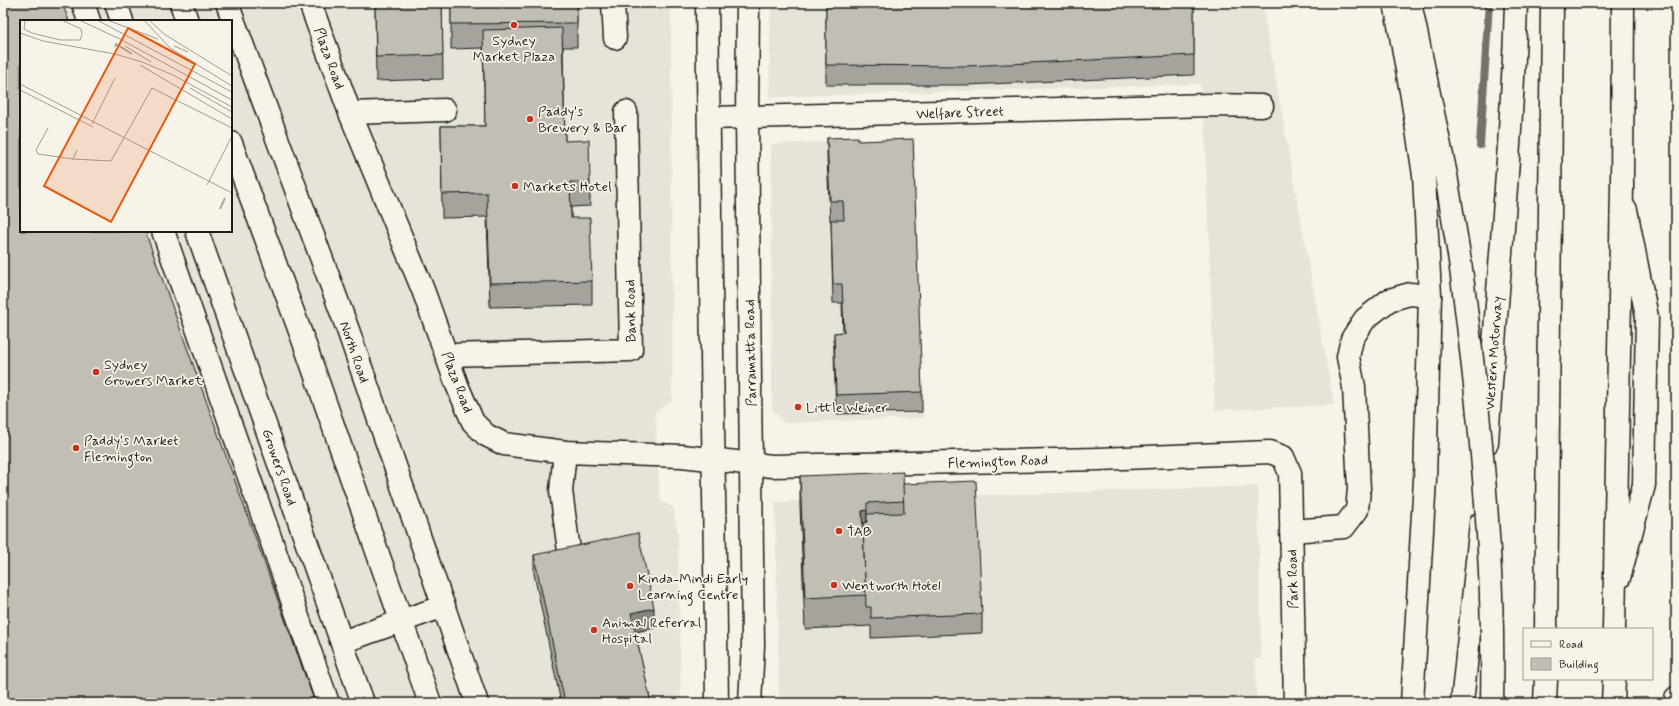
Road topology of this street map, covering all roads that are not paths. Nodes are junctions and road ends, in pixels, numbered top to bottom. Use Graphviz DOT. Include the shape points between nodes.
graph roads {
  1 [pos="83,3"];
  2 [pos="116,3"];
  3 [pos="181,3"];
  4 [pos="227,3"];
  5 [pos="310,3"];
  6 [pos="613,3"];
  7 [pos="707,3"];
  8 [pos="748,3"];
  9 [pos="1395,3"];
  10 [pos="1410,3"];
  11 [pos="1516,3"];
  12 [pos="1552,3"];
  13 [pos="1623,3"];
  14 [pos="89,20"];
  15 [pos="122,20"];
  16 [pos="187,20"];
  17 [pos="615,38"];
  18 [pos="1262,106"];
  19 [pos="445,110"];
  20 [pos="626,112"];
  21 [pos="350,113"];
  22 [pos="709,118"];
  23 [pos="747,118"];
  24 [pos="232,146"];
  25 [pos="163,232"];
  26 [pos="197,232"];
  27 [pos="219,294"];
  28 [pos="1430,296"];
  29 [pos="189,305"];
  30 [pos="168,313"];
  31 [pos="447,355"];
  32 [pos="261,414"];
  33 [pos="231,424"];
  34 [pos="211,432"];
  35 [pos="565,452"];
  36 [pos="1283,457"];
  37 [pos="713,459"];
  38 [pos="751,463"];
  39 [pos="302,530"];
  40 [pos="1291,530"];
  41 [pos="262,544"];
  42 [pos="571,566"];
  43 [pos="444,606"];
  44 [pos="333,619"];
  45 [pos="401,621"];
  46 [pos="1546,628"];
  47 [pos="1614,628"];
  48 [pos="294,633"];
  49 [pos="342,642"];
  50 [pos="1546,680"];
  51 [pos="1614,680"];
  52 [pos="1676,698"];
  53 [pos="328,703"];
  54 [pos="363,703"];
  55 [pos="430,703"];
  56 [pos="477,703"];
  57 [pos="717,703"];
  58 [pos="750,703"];
  59 [pos="1295,703"];
  60 [pos="1412,703"];
  61 [pos="1462,703"];
  62 [pos="1492,703"];
  63 [pos="1545,703"];
  64 [pos="1613,703"];
  65 [pos="1676,703"];
  1 -- 14 [label="main road"];
  2 -- 15 [label="main road"];
  3 -- 16 [label="main road"];
  4 -- 43 [label="main road, North Road" via="348,330"];
  5 -- 21 [label="main road, Plaza Road"];
  6 -- 17 [label="main road"];
  7 -- 22 [label="main road"];
  8 -- 23 [label="main road, Parramatta Road"];
  9 -- 28 [label="main road" via="1424,175"];
  10 -- 62 [label="main road, bridge" via="1446,176 1477,395 1490,574"];
  11 -- 61 [label="main road, Western Motorway" via="1513,104 1494,332 1484,502"];
  12 -- 46 [label="main road"];
  13 -- 47 [label="main road"];
  18 -- 23 [label="main road, Welfare Street" via="1211,105"];
  19 -- 21 [label="main road"];
  20 -- 31 [label="main road, Bank Road" via="631,350"];
  21 -- 31 [label="main road, Plaza Road"];
  22 -- 23 [label="main road, Welfare Street"];
  22 -- 37 [label="main road"];
  23 -- 38 [label="main road, Parramatta Road"];
  24 -- 45 [label="main road" via="305,345"];
  25 -- 29 [label="main road"];
  26 -- 27 [label="main road, Growers Road"];
  27 -- 29 [label="main road"];
  27 -- 32 [label="main road, Growers Road"];
  28 -- 40 [label="main road" via="1410,294 1389,300 1365,319 1352,339 1348,357 1354,387 1359,489 1357,510 1344,527"];
  28 -- 60 [label="main road" via="1425,479"];
  29 -- 30 [label="main road"];
  29 -- 33 [label="main road"];
  31 -- 35 [label="main road, Plaza Road" via="473,422 486,435 504,444"];
  32 -- 33 [label="main road"];
  32 -- 39 [label="main road, Growers Road"];
  33 -- 34 [label="main road"];
  33 -- 41 [label="main road"];
  35 -- 37 [label="main road, Plaza Road"];
  35 -- 42 [label="main road" via="561,491"];
  36 -- 38 [label="main road, Flemington Road" via="1270,452 863,465 772,466"];
  36 -- 40 [label="main road, Park Road" via="1290,473"];
  37 -- 38 [label="main road, Flemington Road"];
  37 -- 57 [label="main road"];
  38 -- 58 [label="main road, Parramatta Road" via="753,645"];
  39 -- 41 [label="main road"];
  39 -- 44 [label="main road, Growers Road"];
  40 -- 59 [label="main road, Park Road"];
  41 -- 48 [label="main road"];
  43 -- 45 [label="main road"];
  43 -- 56 [label="main road, North Road"];
  44 -- 48 [label="main road"];
  44 -- 49 [label="main road, Growers Road"];
  45 -- 49 [label="main road"];
  45 -- 55 [label="main road"];
  48 -- 53 [label="main road"];
  49 -- 54 [label="main road, Growers Road"];
  50 -- 63 [label="main road"];
  51 -- 64 [label="main road"];
  52 -- 65 [label="main road"];
}
